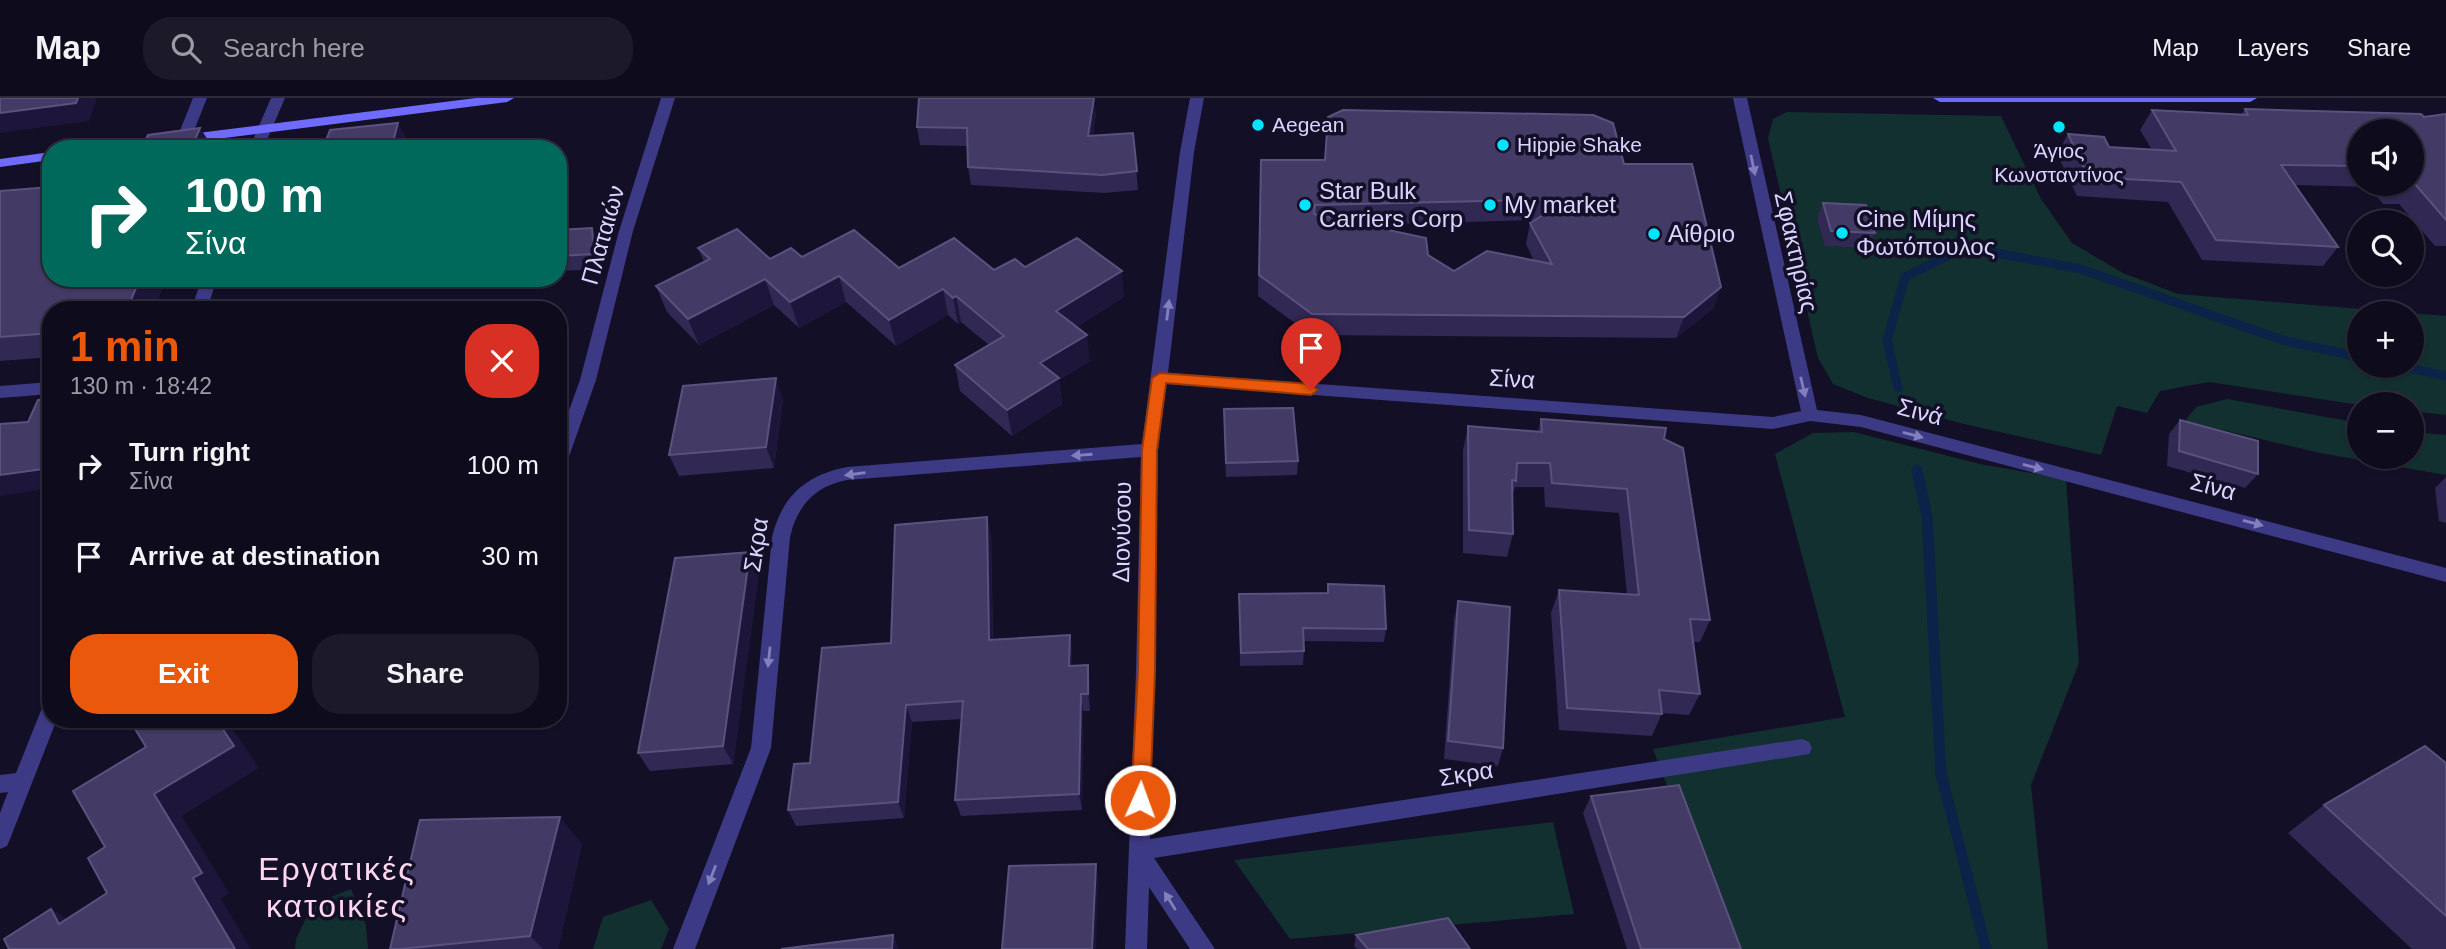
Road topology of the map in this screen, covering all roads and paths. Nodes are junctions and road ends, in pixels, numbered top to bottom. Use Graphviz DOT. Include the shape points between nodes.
graph roads {
  1 [pos="201,98"];
  2 [pos="278,98"];
  3 [pos="507,98"];
  4 [pos="668,98"];
  5 [pos="1197,98"];
  6 [pos="1740,98"];
  7 [pos="1940,98"];
  8 [pos="1954,98"];
  9 [pos="2250,98"];
  10 [pos="264,127"];
  11 [pos="184,138"];
  12 [pos="169,140"];
  13 [pos="259,140"];
  14 [pos="42,157"];
  15 [pos="0,163"];
  16 [pos="1160,378"];
  17 [pos="42,389"];
  18 [pos="0,392"];
  19 [pos="1810,415"];
  20 [pos="1860,421"];
  21 [pos="567,440"];
  22 [pos="1150,450"];
  23 [pos="1966,450"];
  24 [pos="2446,575"];
  25 [pos="44,728"];
  26 [pos="1802,748"];
  27 [pos="23,781"];
  28 [pos="0,784"];
  29 [pos="0,839"];
  30 [pos="1138,851"];
  31 [pos="684,949"];
  32 [pos="1136,949"];
  33 [pos="1204,949"];
  1 -- 11 [label="street"];
  2 -- 10 [label="street"];
  3 -- 10 [label="street"];
  4 -- 21 [label="street, Πλαταιών" via="626,231 589,380"];
  16 -- 5 [label="street, Διονύσου, one-way"];
  6 -- 19 [label="street, Σφακτηρίας, one-way"];
  7 -- 8 [label="street"];
  8 -- 9 [label="street"];
  10 -- 11 [label="street"];
  10 -- 13 [label="street"];
  11 -- 12 [label="street"];
  14 -- 15 [label="street"];
  16 -- 19 [label="street, Σίνα" via="1773,423"];
  16 -- 22 [label="street, Διονύσου"];
  17 -- 18 [label="street"];
  19 -- 20 [label="street, Σίνα"];
  20 -- 23 [label="street, Σινά, one-way"];
  22 -- 30 [label="street, Διονύσου"];
  22 -- 31 [label="street, Σκρα, one-way" via="850,474 822,480 796,499 781,537 761,748"];
  23 -- 24 [label="street, Σίνα, one-way"];
  25 -- 27 [label="street"];
  26 -- 30 [label="street, Σκρα"];
  27 -- 28 [label="street"];
  27 -- 29 [label="street"];
  30 -- 32 [label="street, Διονύσου"];
  33 -- 30 [label="street, one-way"];
}
